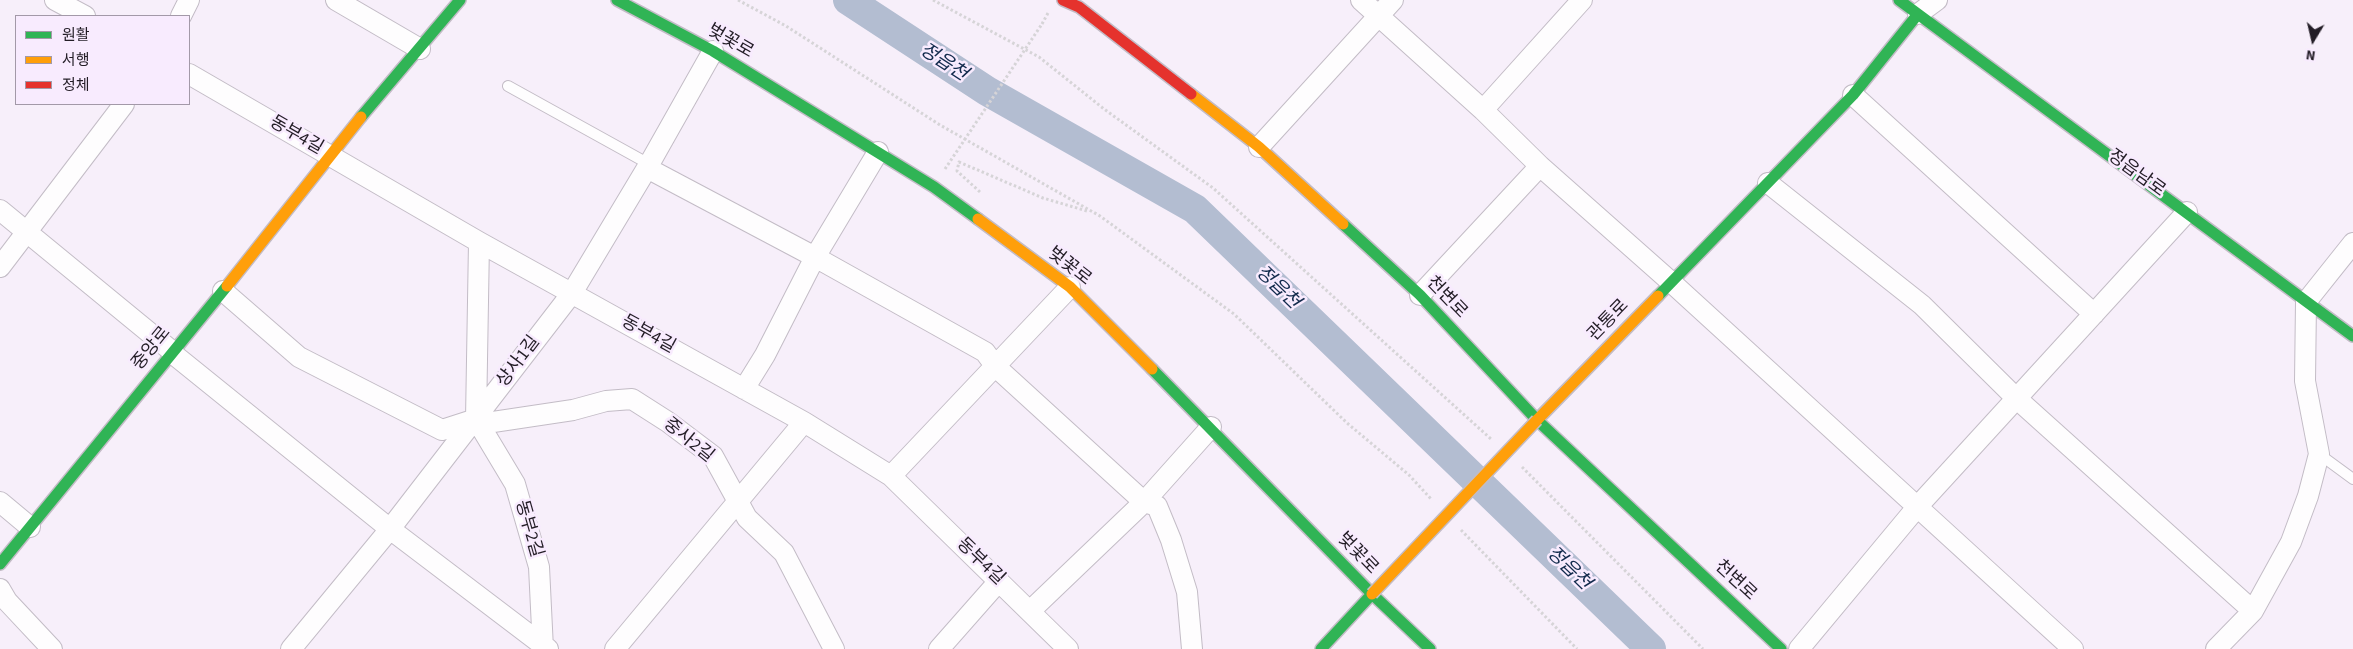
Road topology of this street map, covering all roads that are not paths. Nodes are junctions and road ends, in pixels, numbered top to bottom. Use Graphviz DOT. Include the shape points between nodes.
graph roads {
  1 [pos="55,0"];
  2 [pos="189,0"];
  3 [pos="336,0"];
  4 [pos="460,0"];
  5 [pos="617,0"];
  6 [pos="1361,0"];
  7 [pos="1393,0"];
  8 [pos="1582,0"];
  9 [pos="1900,0"];
  10 [pos="1937,0"];
  11 [pos="1076,2"];
  12 [pos="1918,14"];
  13 [pos="83,15"];
  14 [pos="182,15"];
  15 [pos="1379,16"];
  16 [pos="420,49"];
  17 [pos="713,51"];
  18 [pos="190,75"];
  19 [pos="508,86"];
  20 [pos="1854,95"];
  21 [pos="123,105"];
  22 [pos="1483,110"];
  23 [pos="1259,147"];
  24 [pos="878,152"];
  25 [pos="329,155"];
  26 [pos="648,166"];
  27 [pos="1540,166"];
  28 [pos="1768,183"];
  29 [pos="0,210"];
  30 [pos="2187,212"];
  31 [pos="28,232"];
  32 [pos="479,242"];
  33 [pos="2353,243"];
  34 [pos="815,257"];
  35 [pos="0,267"];
  36 [pos="1671,282"];
  37 [pos="1070,287"];
  38 [pos="223,291"];
  39 [pos="572,293"];
  40 [pos="1420,295"];
  41 [pos="2306,302"];
  42 [pos="2094,314"];
  43 [pos="2353,336"];
  44 [pos="172,352"];
  45 [pos="996,367"];
  46 [pos="744,389"];
  47 [pos="2016,398"];
  48 [pos="476,419"];
  49 [pos="1537,420"];
  50 [pos="804,422"];
  51 [pos="1211,427"];
  52 [pos="2319,454"];
  53 [pos="891,476"];
  54 [pos="2353,479"];
  55 [pos="0,502"];
  56 [pos="739,502"];
  57 [pos="1144,502"];
  58 [pos="1918,506"];
  59 [pos="30,527"];
  60 [pos="390,529"];
  61 [pos="0,564"];
  62 [pos="1000,581"];
  63 [pos="0,590"];
  64 [pos="1372,594"];
  65 [pos="1030,611"];
  66 [pos="2253,611"];
  67 [pos="545,648"];
  68 [pos="52,649"];
  69 [pos="290,649"];
  70 [pos="615,649"];
  71 [pos="834,649"];
  72 [pos="939,649"];
  73 [pos="1068,649"];
  74 [pos="1192,649"];
  75 [pos="1321,649"];
  76 [pos="1430,649"];
  77 [pos="1782,649"];
  78 [pos="1799,649"];
  79 [pos="2073,649"];
  80 [pos="2216,649"];
  1 -- 13 [label="street"];
  2 -- 14 [label="street"];
  3 -- 16 [label="street"];
  4 -- 16 [label="street, 중앙로"];
  5 -- 17 [label="street, 벚꽃로"];
  6 -- 15 [label="street"];
  7 -- 15 [label="street"];
  8 -- 22 [label="street"];
  9 -- 12 [label="street, 정읍남로"];
  10 -- 12 [label="street"];
  11 -- 23 [label="street, 천변로"];
  12 -- 20 [label="street, 관통로"];
  12 -- 30 [label="street, 정읍남로"];
  15 -- 22 [label="street"];
  15 -- 23 [label="street"];
  16 -- 25 [label="street, 중앙로"];
  17 -- 24 [label="street, 벚꽃로"];
  17 -- 26 [label="street, 상사1길"];
  18 -- 25 [label="street, 동부4길"];
  19 -- 26 [label="lane"];
  20 -- 28 [label="street, 관통로"];
  20 -- 42 [label="street"];
  21 -- 31 [label="street"];
  22 -- 27 [label="street"];
  23 -- 40 [label="street, 천변로"];
  24 -- 34 [label="street"];
  24 -- 37 [label="street, 벚꽃로" via="934,186"];
  25 -- 32 [label="street, 동부4길"];
  25 -- 38 [label="street, 중앙로"];
  26 -- 34 [label="street"];
  26 -- 39 [label="street, 상사1길"];
  27 -- 36 [label="street"];
  27 -- 40 [label="street"];
  28 -- 36 [label="street, 관통로"];
  28 -- 47 [label="street" via="1922,305"];
  29 -- 31 [label="street"];
  30 -- 41 [label="street, 정읍남로"];
  30 -- 42 [label="street"];
  31 -- 35 [label="street"];
  31 -- 44 [label="street"];
  32 -- 39 [label="street, 동부4길"];
  32 -- 48 [label="street"];
  33 -- 41 [label="street"];
  34 -- 45 [label="street" via="985,352"];
  34 -- 46 [label="street" via="770,347"];
  36 -- 49 [label="street, 관통로"];
  36 -- 58 [label="street"];
  37 -- 45 [label="street"];
  37 -- 51 [label="street, 벚꽃로"];
  38 -- 44 [label="street, 중앙로"];
  38 -- 48 [label="street" via="299,357 433,426 442,430"];
  39 -- 46 [label="street, 동부4길"];
  39 -- 48 [label="street, 상사1길"];
  40 -- 49 [label="street, 천변로"];
  41 -- 43 [label="street, 정읍남로"];
  41 -- 52 [label="street" via="2305,381"];
  42 -- 47 [label="street"];
  44 -- 59 [label="street, 중앙로"];
  44 -- 60 [label="street"];
  45 -- 53 [label="street"];
  45 -- 57 [label="street"];
  46 -- 50 [label="street, 동부4길"];
  47 -- 58 [label="street"];
  47 -- 66 [label="street"];
  48 -- 56 [label="street, 중사2길" via="493,422 573,410 606,401 632,400 713,456"];
  48 -- 60 [label="street, 상사1길"];
  48 -- 67 [label="street, 동부2길" via="515,484 538,566"];
  49 -- 64 [label="street, 관통로, bridge"];
  49 -- 77 [label="street, 천변로"];
  50 -- 53 [label="street, 동부4길"];
  50 -- 56 [label="street"];
  51 -- 57 [label="street"];
  51 -- 64 [label="street, 벚꽃로"];
  52 -- 54 [label="lane"];
  52 -- 66 [label="street" via="2291,542"];
  53 -- 62 [label="street, 동부4길"];
  55 -- 59 [label="street"];
  56 -- 70 [label="street"];
  56 -- 71 [label="street, 중사2길" via="748,518 784,553"];
  57 -- 65 [label="street"];
  57 -- 74 [label="street" via="1157,506 1172,540 1187,592"];
  58 -- 78 [label="street"];
  58 -- 79 [label="street"];
  59 -- 61 [label="street, 중앙로"];
  60 -- 67 [label="street"];
  60 -- 69 [label="street, 상사1길"];
  62 -- 65 [label="street, 동부4길"];
  62 -- 72 [label="street"];
  63 -- 68 [label="street"];
  64 -- 75 [label="street, 관통로"];
  64 -- 76 [label="street, 벚꽃로"];
  65 -- 73 [label="street, 동부4길"];
  66 -- 80 [label="street"];
}
